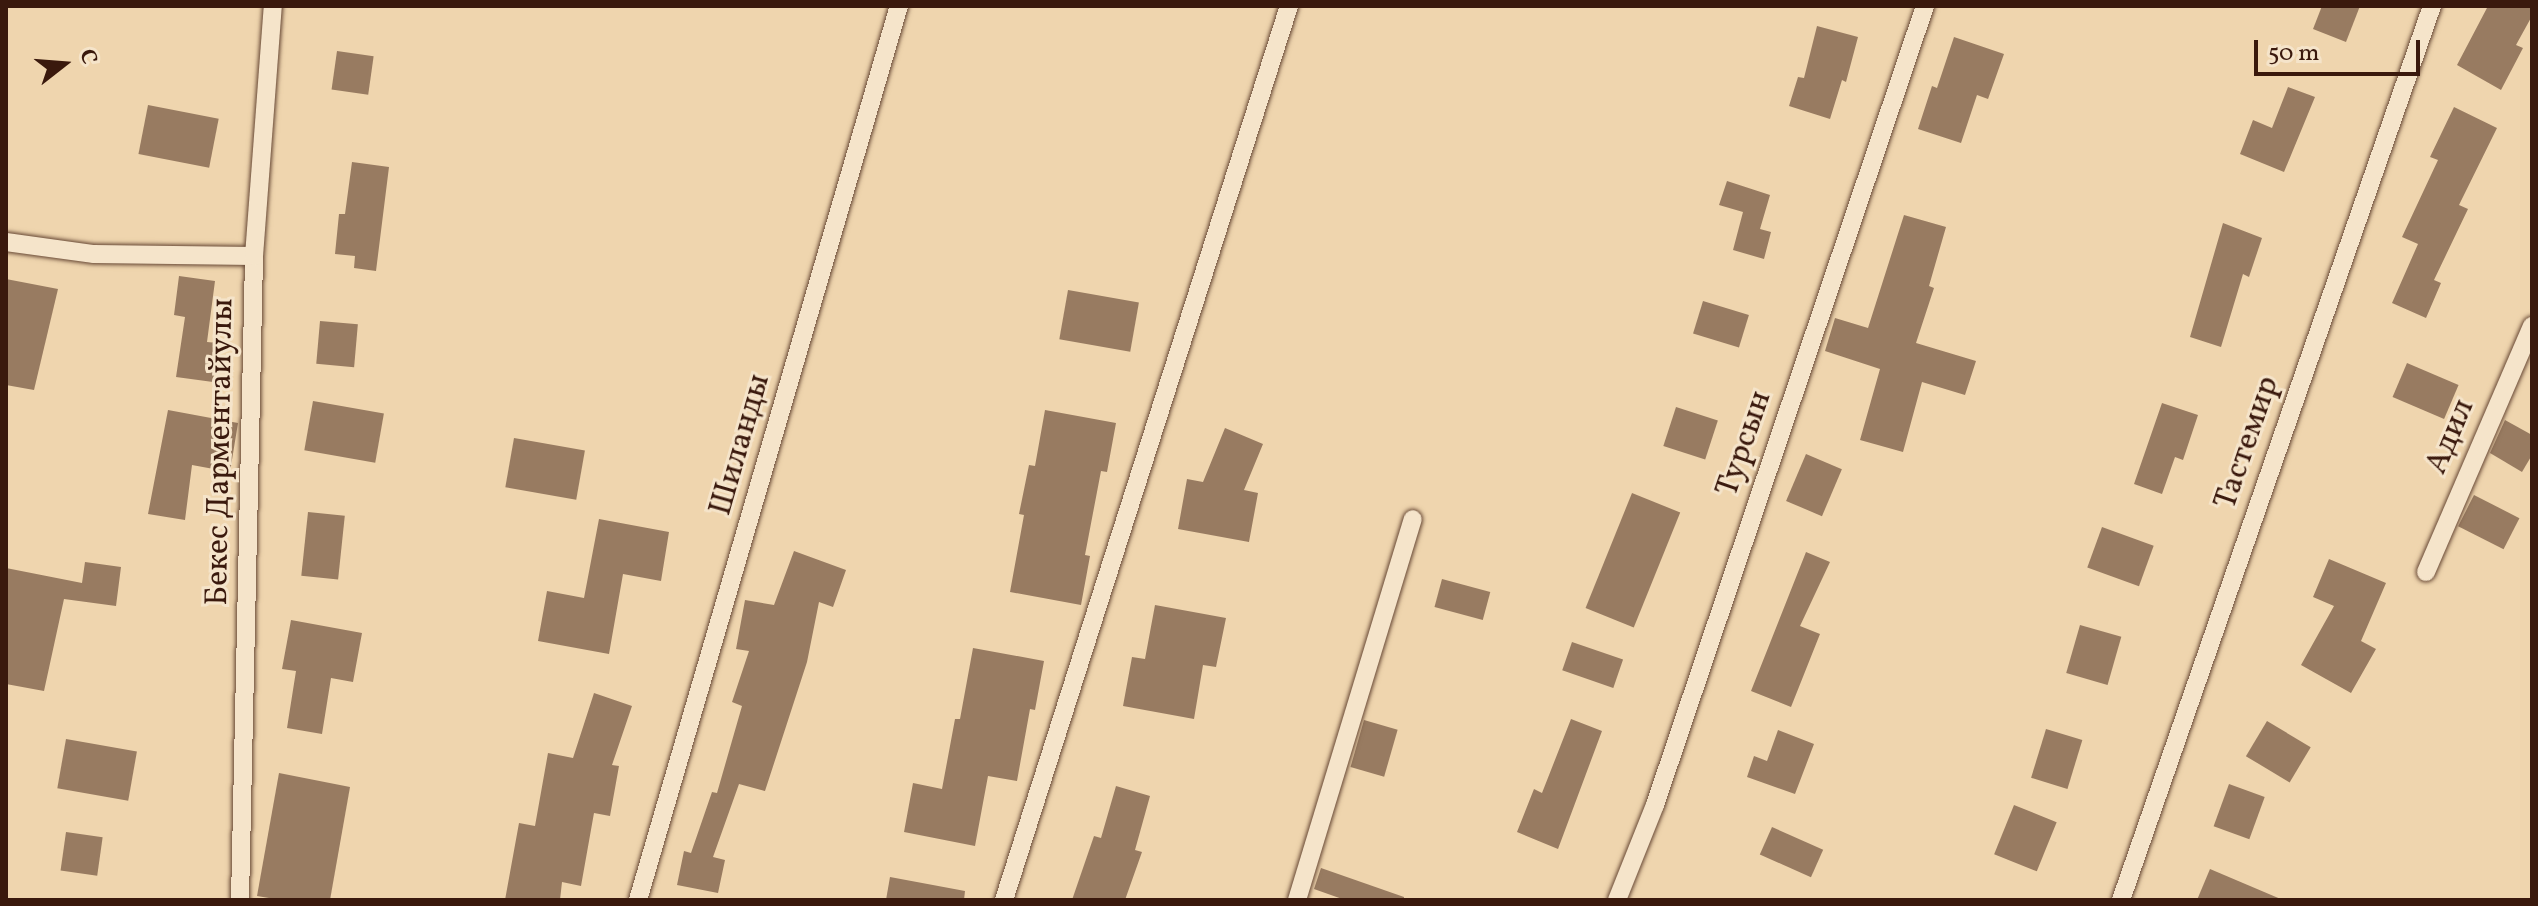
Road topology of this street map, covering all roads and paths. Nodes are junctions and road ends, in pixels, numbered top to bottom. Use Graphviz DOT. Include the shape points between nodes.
graph roads {
  1 [pos="273,6"];
  2 [pos="899,6"];
  3 [pos="1289,6"];
  4 [pos="1925,6"];
  5 [pos="2432,6"];
  6 [pos="6,242"];
  7 [pos="254,256"];
  8 [pos="2532,326"];
  9 [pos="1413,519"];
  10 [pos="2426,572"];
  11 [pos="240,900"];
  12 [pos="638,900"];
  13 [pos="1004,900"];
  14 [pos="1297,900"];
  15 [pos="1617,900"];
  16 [pos="2121,900"];
  1 -- 7 [label="street, Бекес Дарментайулы"];
  2 -- 12 [label="street, Шиланды"];
  3 -- 13 [label="street"];
  4 -- 15 [label="street, Турсын" via="1655,805"];
  5 -- 16 [label="street, Тастемир"];
  6 -- 7 [label="street" via="94,254"];
  7 -- 11 [label="street, Бекес Дарментайулы"];
  8 -- 10 [label="street, Адил"];
  9 -- 14 [label="street"];
}
